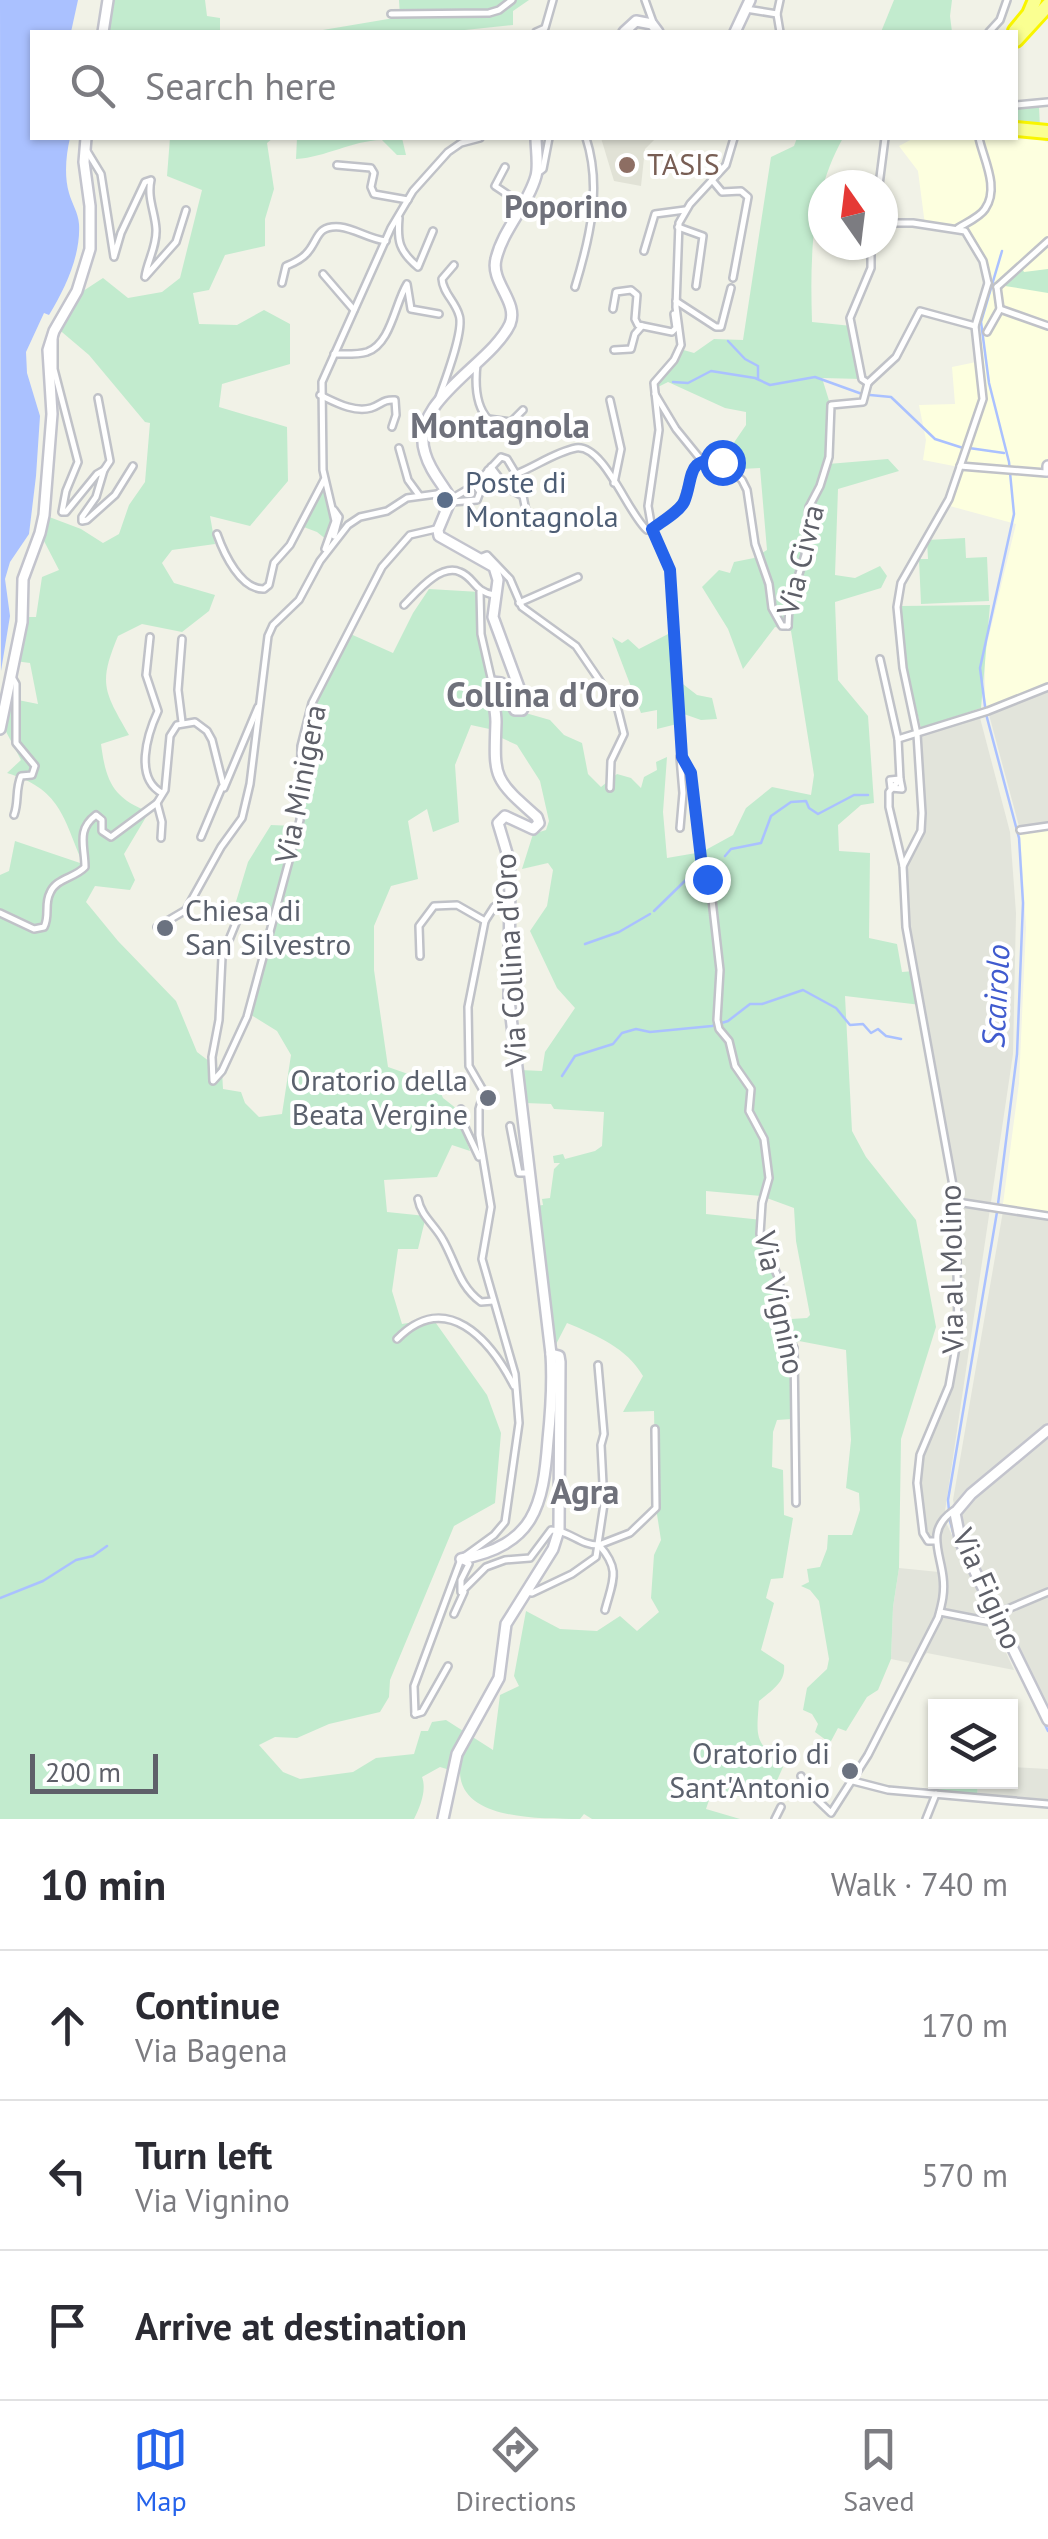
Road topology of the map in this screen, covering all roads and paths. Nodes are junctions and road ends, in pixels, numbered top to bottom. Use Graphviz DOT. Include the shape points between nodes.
graph roads {
  1 [pos="108,0"];
  2 [pos="512,0"];
  3 [pos="553,0"];
  4 [pos="645,0"];
  5 [pos="780,0"];
  6 [pos="1007,0"];
  7 [pos="1035,0"];
  8 [pos="748,4"];
  9 [pos="1048,5"];
  10 [pos="391,14"];
  11 [pos="777,14"];
  12 [pos="103,30"];
  13 [pos="540,30"];
  14 [pos="626,30"];
  15 [pos="657,30"];
  16 [pos="735,30"];
  17 [pos="780,30"];
  18 [pos="991,30"];
  19 [pos="1015,30"];
  20 [pos="1018,38"];
  21 [pos="1048,102"];
  22 [pos="1018,104"];
  23 [pos="1018,130"];
  24 [pos="1048,132"];
  25 [pos="86,140"];
  26 [pos="472,140"];
  27 [pos="536,140"];
  28 [pos="549,140"];
  29 [pos="587,140"];
  30 [pos="733,140"];
  31 [pos="885,140"];
  32 [pos="980,140"];
  33 [pos="1048,140"];
  34 [pos="84,150"];
  35 [pos="337,165"];
  36 [pos="505,167"];
  37 [pos="881,170"];
  38 [pos="536,174"];
  39 [pos="712,180"];
  40 [pos="408,200"];
  41 [pos="522,204"];
  42 [pos="186,210"];
  43 [pos="686,210"];
  44 [pos="398,216"];
  45 [pos="898,223"];
  46 [pos="678,226"];
  47 [pos="958,228"];
  48 [pos="433,231"];
  49 [pos="386,240"];
  50 [pos="1048,240"];
  51 [pos="644,250"];
  52 [pos="870,260"];
  53 [pos="454,265"];
  54 [pos="323,274"];
  55 [pos="733,278"];
  56 [pos="282,283"];
  57 [pos="988,283"];
  58 [pos="696,286"];
  59 [pos="996,287"];
  60 [pos="576,288"];
  61 [pos="731,288"];
  62 [pos="676,301"];
  63 [pos="612,308"];
  64 [pos="1000,309"];
  65 [pos="354,310"];
  66 [pos="677,312"];
  67 [pos="439,314"];
  68 [pos="642,326"];
  69 [pos="976,326"];
  70 [pos="1048,326"];
  71 [pos="987,332"];
  72 [pos="52,336"];
  73 [pos="614,350"];
  74 [pos="334,354"];
  75 [pos="477,364"];
  76 [pos="868,383"];
  77 [pos="320,396"];
  78 [pos="98,398"];
  79 [pos="610,400"];
  80 [pos="437,403"];
  81 [pos="659,404"];
  82 [pos="522,410"];
  83 [pos="392,427"];
  84 [pos="399,448"];
  85 [pos="702,461"];
  86 [pos="133,466"];
  87 [pos="960,466"];
  88 [pos="490,468"];
  89 [pos="104,470"];
  90 [pos="1045,471"];
  91 [pos="324,480"];
  92 [pos="614,483"];
  93 [pos="499,485"];
  94 [pos="475,486"];
  95 [pos="420,495"];
  96 [pos="450,498"];
  97 [pos="333,510"];
  98 [pos="530,526"];
  99 [pos="652,529"];
  100 [pos="438,530"];
  101 [pos="217,534"];
  102 [pos="336,538"];
  103 [pos="482,557"];
  104 [pos="320,561"];
  105 [pos="578,577"];
  106 [pos="480,592"];
  107 [pos="494,595"];
  108 [pos="519,602"];
  109 [pos="404,605"];
  110 [pos="150,637"];
  111 [pos="182,639"];
  112 [pos="880,658"];
  113 [pos="12,677"];
  114 [pos="492,682"];
  115 [pos="1048,687"];
  116 [pos="260,704"];
  117 [pos="182,722"];
  118 [pos="0,729"];
  119 [pos="916,734"];
  120 [pos="680,739"];
  121 [pos="898,739"];
  122 [pos="222,786"];
  123 [pos="610,788"];
  124 [pos="162,793"];
  125 [pos="158,803"];
  126 [pos="14,815"];
  127 [pos="1048,826"];
  128 [pos="680,828"];
  129 [pos="1020,830"];
  130 [pos="201,837"];
  131 [pos="161,838"];
  132 [pos="903,866"];
  133 [pos="510,898"];
  134 [pos="0,912"];
  135 [pos="240,914"];
  136 [pos="485,921"];
  137 [pos="158,927"];
  138 [pos="420,956"];
  139 [pos="461,1109"];
  140 [pos="510,1126"];
  141 [pos="481,1159"];
  142 [pos="530,1174"];
  143 [pos="418,1199"];
  144 [pos="956,1202"];
  145 [pos="1048,1216"];
  146 [pos="493,1301"];
  147 [pos="397,1339"];
  148 [pos="551,1354"];
  149 [pos="598,1365"];
  150 [pos="518,1393"];
  151 [pos="656,1429"];
  152 [pos="1048,1430"];
  153 [pos="796,1503"];
  154 [pos="953,1511"];
  155 [pos="559,1530"];
  156 [pos="935,1541"];
  157 [pos="599,1545"];
  158 [pos="461,1559"];
  159 [pos="462,1592"];
  160 [pos="526,1592"];
  161 [pos="1048,1592"];
  162 [pos="448,1600"];
  163 [pos="605,1610"];
  164 [pos="940,1612"];
  165 [pos="454,1614"];
  166 [pos="993,1618"];
  167 [pos="448,1666"];
  168 [pos="1048,1720"];
  169 [pos="801,1776"];
  170 [pos="852,1781"];
  171 [pos="936,1794"];
  172 [pos="1048,1804"];
  173 [pos="782,1807"];
  174 [pos="443,1819"];
  175 [pos="774,1819"];
  176 [pos="926,1819"];
  1 -- 12 [label="street"];
  2 -- 10 [label="street" via="489,13"];
  3 -- 13 [label="street"];
  4 -- 15 [label="street"];
  5 -- 11 [label="street"];
  6 -- 18 [label="street"];
  7 -- 19 [label="highway"];
  8 -- 11 [label="street"];
  8 -- 16 [label="street"];
  9 -- 20 [label="highway"];
  11 -- 17 [label="street"];
  14 -- 15 [label="street" via="636,21"];
  21 -- 22 [label="street"];
  23 -- 24 [label="highway"];
  23 -- 33 [label="highway"];
  25 -- 34 [label="street"];
  26 -- 40 [label="street" via="433,165"];
  27 -- 38 [label="street"];
  28 -- 38 [label="street"];
  29 -- 60 [label="street" via="595,166 592,217"];
  30 -- 39 [label="street" via="728,161"];
  31 -- 37 [label="street"];
  32 -- 47 [label="street" via="989,168 988,204"];
  34 -- 42 [label="street" via="101,174 114,257 151,180 155,240 145,277 176,242"];
  34 -- 72 [label="street" via="89,255"];
  35 -- 40 [label="street" via="371,168 374,194"];
  36 -- 41 [label="street" via="495,186"];
  38 -- 41 [label="street"];
  39 -- 43 [label="street"];
  39 -- 55 [label="street" via="722,192 748,197"];
  40 -- 44 [label="street"];
  41 -- 75 [label="street" via="494,264 511,319"];
  43 -- 46 [label="street"];
  43 -- 51 [label="street" via="655,214"];
  44 -- 48 [label="street" via="398,244 418,266"];
  44 -- 49 [label="street"];
  45 -- 47 [label="street"];
  46 -- 58 [label="street" via="703,236"];
  46 -- 62 [label="street"];
  47 -- 57 [label="street" via="983,261"];
  49 -- 56 [label="street" via="323,229 304,257 286,266"];
  49 -- 65 [label="street"];
  50 -- 59 [label="street"];
  52 -- 76 [label="street" via="850,321"];
  53 -- 80 [label="street" via="442,286 462,328"];
  54 -- 65 [label="street"];
  57 -- 59 [label="street"];
  57 -- 69 [label="street"];
  59 -- 64 [label="street"];
  61 -- 62 [label="street" via="721,327"];
  62 -- 66 [label="street"];
  63 -- 68 [label="street" via="617,291 634,291 634,321"];
  64 -- 70 [label="street"];
  64 -- 71 [label="street"];
  65 -- 74 [label="street"];
  66 -- 68 [label="street" via="674,331"];
  66 -- 81 [label="street" via="680,349 656,377"];
  67 -- 74 [label="street" via="411,308 407,284 373,349"];
  68 -- 73 [label="street" via="631,349"];
  69 -- 76 [label="street" via="920,311 896,357"];
  69 -- 87 [label="street, Via al Molino" via="984,394"];
  72 -- 89 [label="street" via="78,462 62,512"];
  72 -- 113 [label="street" via="44,515 23,578"];
  74 -- 77 [label="street"];
  75 -- 80 [label="street"];
  75 -- 82 [label="street" via="477,392 488,419 512,423"];
  76 -- 85 [label="street, Via Civra" via="863,402 831,405 829,456 808,508 805,555 786,626 772,608 744,484 722,462"];
  77 -- 83 [label="street" via="366,409 394,400"];
  77 -- 91 [label="street"];
  78 -- 89 [label="street" via="110,461"];
  79 -- 92 [label="street" via="621,446"];
  80 -- 96 [label="street" via="422,442"];
  81 -- 85 [label="street"];
  81 -- 99 [label="street" via="648,500"];
  84 -- 95 [label="street"];
  85 -- 99 [label="street" via="692,470 682,505"];
  86 -- 89 [label="street" via="114,495 83,522"];
  87 -- 90 [label="street"];
  87 -- 119 [label="street, Via al Molino" via="898,599"];
  88 -- 92 [label="street" via="505,458 516,474 584,448"];
  88 -- 93 [label="street"];
  88 -- 94 [label="street"];
  88 -- 98 [label="street" via="523,496"];
  91 -- 97 [label="street"];
  91 -- 101 [label="street" via="264,590 240,576"];
  92 -- 99 [label="street" via="638,521"];
  94 -- 96 [label="street"];
  94 -- 96 [label="street" via="478,499"];
  95 -- 96 [label="street"];
  95 -- 102 [label="street" via="354,520"];
  96 -- 100 [label="street"];
  97 -- 102 [label="street" via="339,516"];
  97 -- 104 [label="street" via="334,527"];
  99 -- 120 [label="street, Via Vignino" via="670,570"];
  100 -- 103 [label="street" via="442,540"];
  100 -- 135 [label="street, Via Minigera" via="410,535 382,567 312,704 301,746 300,820 247,1016 213,1081 222,957"];
  102 -- 104 [label="street"];
  103 -- 107 [label="street" via="497,572"];
  103 -- 108 [label="street" via="507,574"];
  104 -- 116 [label="street" via="299,600 270,630"];
  105 -- 108 [label="street"];
  106 -- 107 [label="street"];
  106 -- 109 [label="street" via="463,573 450,571"];
  106 -- 114 [label="street"];
  107 -- 114 [label="street" via="493,616 522,710 514,709 500,681"];
  108 -- 123 [label="street" via="576,646 617,706 624,734 611,762"];
  110 -- 124 [label="street" via="146,675 158,712 145,771"];
  111 -- 117 [label="street"];
  112 -- 121 [label="street"];
  113 -- 118 [label="street"];
  113 -- 126 [label="street" via="16,743 35,766 15,789"];
  114 -- 133 [label="street, Via Collina d'Oro" via="495,770 539,820 533,829 508,817 498,820 510,863"];
  115 -- 119 [label="street"];
  116 -- 122 [label="street" via="228,785"];
  116 -- 137 [label="street" via="242,818 181,914"];
  117 -- 122 [label="street" via="208,731"];
  117 -- 124 [label="street" via="170,736"];
  119 -- 121 [label="street"];
  119 -- 132 [label="street, Via al Molino" via="922,822"];
  120 -- 128 [label="street"];
  120 -- 153 [label="street, Via Vignino" via="711,891 718,1024 750,1088 750,1111 764,1139 769,1178 760,1234 779,1279 783,1326 796,1362"];
  121 -- 132 [label="street, Via al Molino" via="900,779 891,790 890,816"];
  122 -- 130 [label="street"];
  124 -- 125 [label="street"];
  125 -- 131 [label="street"];
  125 -- 134 [label="street" via="111,836 102,831 100,816 90,818 81,836 85,867 52,888 44,927 34,929"];
  127 -- 129 [label="street"];
  132 -- 144 [label="street, Via al Molino" via="906,926"];
  133 -- 136 [label="street"];
  133 -- 142 [label="street, Via Collina d'Oro" via="508,986"];
  136 -- 138 [label="street" via="457,905 434,906 419,926"];
  136 -- 141 [label="street" via="468,1007 470,1068 484,1092"];
  139 -- 141 [label="street"];
  140 -- 142 [label="street" via="518,1169"];
  141 -- 146 [label="street" via="491,1198 482,1259"];
  142 -- 148 [label="street, Via Collina d'Oro"];
  143 -- 146 [label="street" via="465,1288 481,1302"];
  144 -- 145 [label="street"];
  144 -- 156 [label="street, Via al Molino" via="956,1348 917,1483 923,1534"];
  146 -- 150 [label="street"];
  147 -- 150 [label="street" via="427,1317 464,1326 498,1355"];
  148 -- 155 [label="street" via="560,1362"];
  148 -- 158 [label="street, Via Collina d'Oro" via="545,1484 537,1510 507,1542"];
  149 -- 157 [label="street" via="604,1434"];
  150 -- 158 [label="street" via="505,1522"];
  151 -- 157 [label="street" via="656,1508 630,1532"];
  152 -- 154 [label="street"];
  154 -- 156 [label="street"];
  154 -- 166 [label="street, Via Figino"];
  155 -- 157 [label="street"];
  155 -- 159 [label="street" via="548,1533 530,1558 486,1567"];
  155 -- 160 [label="street"];
  156 -- 164 [label="street" via="943,1577"];
  157 -- 160 [label="street" via="590,1564"];
  157 -- 163 [label="street" via="615,1569"];
  158 -- 159 [label="street" via="470,1564"];
  158 -- 167 [label="street" via="414,1686 415,1714"];
  159 -- 162 [label="street"];
  159 -- 165 [label="street"];
  160 -- 174 [label="street" via="506,1624 495,1690 455,1760"];
  161 -- 166 [label="street"];
  164 -- 166 [label="street"];
  164 -- 170 [label="street"];
  166 -- 168 [label="street, Via Figino"];
  169 -- 170 [label="street" via="831,1813"];
  170 -- 171 [label="street"];
  171 -- 172 [label="street"];
  171 -- 176 [label="street"];
  173 -- 175 [label="street"];
}
